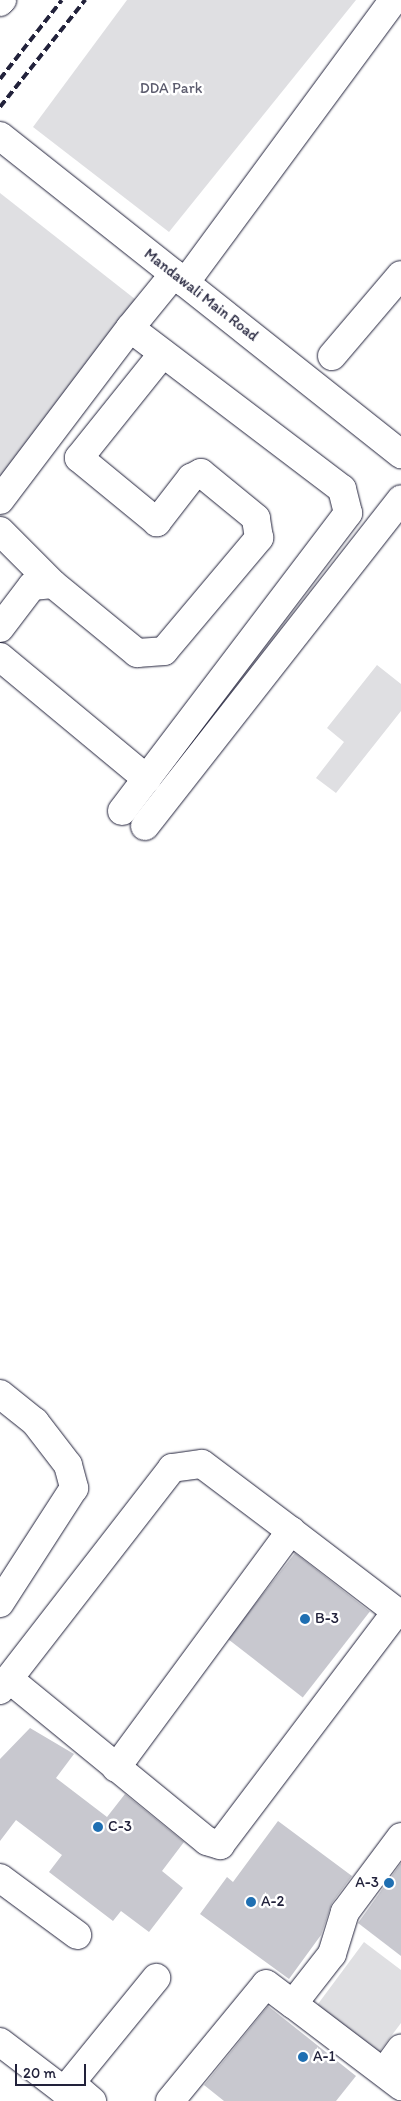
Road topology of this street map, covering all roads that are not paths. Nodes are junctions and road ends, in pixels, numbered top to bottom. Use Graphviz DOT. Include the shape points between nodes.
graph roads {
  1 [pos="394,0"];
  2 [pos="0,136"];
  3 [pos="401,275"];
  4 [pos="180,279"];
  5 [pos="130,328"];
  6 [pos="163,353"];
  7 [pos="332,356"];
  8 [pos="401,454"];
  9 [pos="0,500"];
  10 [pos="399,507"];
  11 [pos="0,531"];
  12 [pos="53,584"];
  13 [pos="0,628"];
  14 [pos="0,657"];
  15 [pos="147,779"];
  16 [pos="122,811"];
  17 [pos="145,826"];
  18 [pos="0,1394"];
  19 [pos="291,1531"];
  20 [pos="0,1603"];
  21 [pos="399,1613"];
  22 [pos="4,1685"];
  23 [pos="116,1768"];
  24 [pos="401,1837"];
  25 [pos="0,1878"];
  26 [pos="77,1935"];
  27 [pos="156,1978"];
  28 [pos="293,2004"];
  29 [pos="0,2042"];
  30 [pos="401,2049"];
  31 [pos="393,2079"];
  32 [pos="71,2083"];
  33 [pos="92,2101"];
  34 [pos="170,2101"];
  1 -- 4 [label="street"];
  2 -- 4 [label="street, Mandawali Main Road"];
  3 -- 7 [label="street"];
  4 -- 5 [label="street"];
  4 -- 8 [label="street, Mandawali Main Road"];
  5 -- 6 [label="street"];
  5 -- 9 [label="street"];
  6 -- 12 [label="street" via="79,458 157,522 191,478 201,473 256,518 259,538 164,651 137,653"];
  6 -- 15 [label="street" via="342,489 348,513"];
  10 -- 17 [label="street"];
  11 -- 12 [label="street"];
  12 -- 13 [label="street" via="32,586"];
  14 -- 15 [label="street"];
  15 -- 16 [label="street"];
  18 -- 20 [label="street" via="35,1422 68,1465 74,1488"];
  19 -- 21 [label="street"];
  19 -- 22 [label="street" via="202,1464 172,1468"];
  19 -- 23 [label="street"];
  21 -- 23 [label="street" via="220,1845 207,1841"];
  22 -- 23 [label="street"];
  24 -- 28 [label="street" via="346,1912 332,1954"];
  25 -- 26 [label="street"];
  27 -- 32 [label="street"];
  28 -- 31 [label="street"];
  28 -- 34 [label="street" via="266,1984"];
  29 -- 32 [label="street" via="64,2091"];
  30 -- 31 [label="street"];
  32 -- 33 [label="street"];
}
